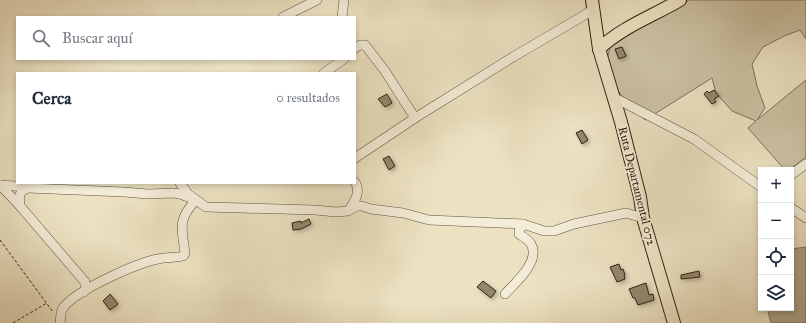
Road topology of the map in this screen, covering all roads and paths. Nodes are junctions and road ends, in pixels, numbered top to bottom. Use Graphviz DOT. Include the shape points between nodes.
graph roads {
  1 [pos="317,0"];
  2 [pos="344,0"];
  3 [pos="680,0"];
  4 [pos="593,5"];
  5 [pos="285,16"];
  6 [pos="342,16"];
  7 [pos="356,47"];
  8 [pos="599,49"];
  9 [pos="343,60"];
  10 [pos="325,72"];
  11 [pos="613,97"];
  12 [pos="415,118"];
  13 [pos="356,157"];
  14 [pos="806,164"];
  15 [pos="794,173"];
  16 [pos="181,184"];
  17 [pos="356,184"];
  18 [pos="0,185"];
  19 [pos="758,186"];
  20 [pos="28,188"];
  21 [pos="196,200"];
  22 [pos="20,206"];
  23 [pos="794,210"];
  24 [pos="348,211"];
  25 [pos="643,218"];
  26 [pos="806,218"];
  27 [pos="523,224"];
  28 [pos="0,240"];
  29 [pos="84,292"];
  30 [pos="505,294"];
  31 [pos="47,303"];
  32 [pos="58,320"];
  33 [pos="14,323"];
  34 [pos="674,323"];
  1 -- 5 [label="street"];
  2 -- 6 [label="street"];
  3 -- 8 [label="main road" via="610,39"];
  4 -- 8 [label="main road, Ruta Departamental 072"];
  4 -- 12 [label="street"];
  7 -- 12 [label="street" via="365,45"];
  8 -- 11 [label="main road, Ruta Departamental 072"];
  9 -- 10 [label="street"];
  11 -- 19 [label="street" via="694,139"];
  11 -- 25 [label="main road, Ruta Departamental 072" via="640,197"];
  12 -- 13 [label="street"];
  14 -- 15 [label="street"];
  16 -- 21 [label="street"];
  17 -- 24 [label="street" via="358,193"];
  18 -- 20 [label="street"];
  18 -- 22 [label="street"];
  20 -- 21 [label="street" via="173,193"];
  20 -- 22 [label="street" via="20,194"];
  21 -- 24 [label="street" via="206,207"];
  21 -- 29 [label="street" via="182,222 185,253 183,256 132,266"];
  22 -- 29 [label="street" via="85,282"];
  23 -- 26 [label="street"];
  24 -- 27 [label="street" via="362,206 429,220"];
  25 -- 27 [label="street" via="626,213 554,231 544,231"];
  25 -- 34 [label="main road, Ruta Departamental 072"];
  27 -- 30 [label="street" via="519,234 531,243 534,255 530,266"];
  28 -- 31 [label="path"];
  29 -- 32 [label="street" via="64,308"];
  31 -- 32 [label="path"];
  31 -- 33 [label="path"];
}
